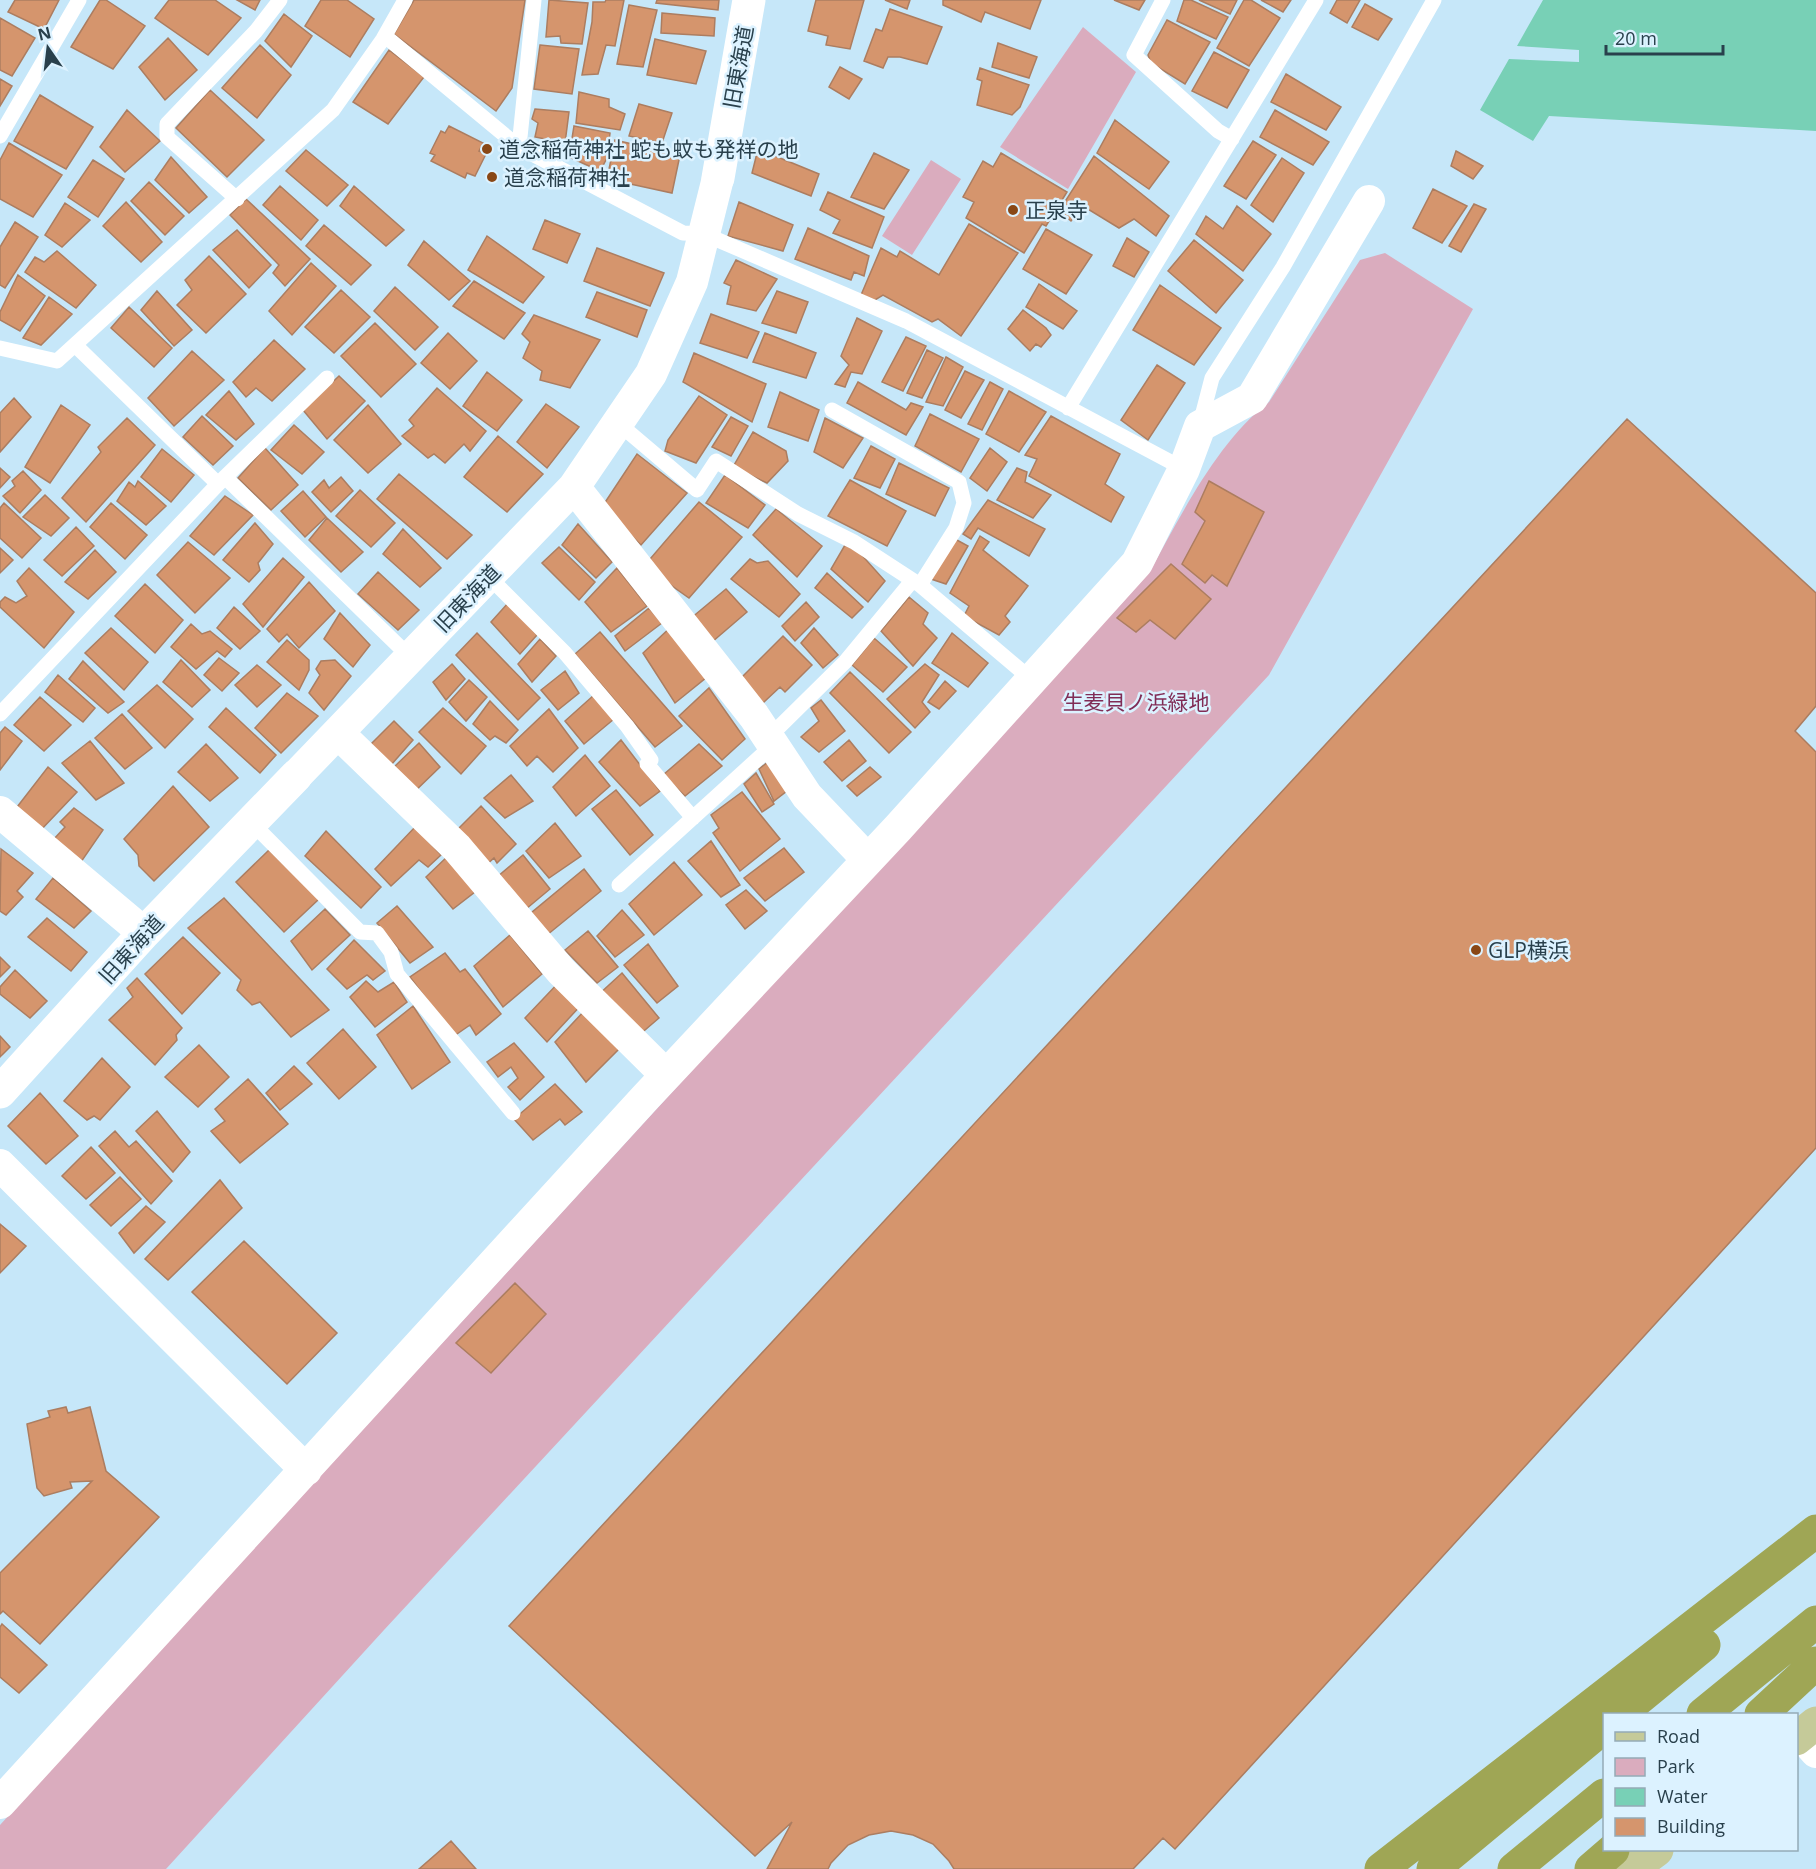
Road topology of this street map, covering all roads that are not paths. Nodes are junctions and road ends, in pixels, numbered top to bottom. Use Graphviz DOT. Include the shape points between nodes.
graph roads {
  1 [pos="79,0"];
  2 [pos="280,0"];
  3 [pos="405,0"];
  4 [pos="534,0"];
  5 [pos="749,0"];
  6 [pos="1163,0"];
  7 [pos="1316,0"];
  8 [pos="1434,0"];
  9 [pos="385,36"];
  10 [pos="0,136"];
  11 [pos="1232,139"];
  12 [pos="519,147"];
  13 [pos="718,178"];
  14 [pos="237,199"];
  15 [pos="1369,201"];
  16 [pos="704,234"];
  17 [pos="75,345"];
  18 [pos="0,348"];
  19 [pos="327,378"];
  20 [pos="1068,408"];
  21 [pos="832,410"];
  22 [pos="618,423"];
  23 [pos="1200,426"];
  24 [pos="1184,470"];
  25 [pos="222,481"];
  26 [pos="574,487"];
  27 [pos="488,576"];
  28 [pos="916,583"];
  29 [pos="410,657"];
  30 [pos="1032,680"];
  31 [pos="0,714"];
  32 [pos="338,733"];
  33 [pos="771,741"];
  34 [pos="296,776"];
  35 [pos="0,812"];
  36 [pos="693,818"];
  37 [pos="251,822"];
  38 [pos="868,860"];
  39 [pos="619,885"];
  40 [pos="144,933"];
  41 [pos="666,1076"];
  42 [pos="0,1092"];
  43 [pos="513,1113"];
  44 [pos="0,1165"];
  45 [pos="306,1470"];
  46 [pos="1816,1531"];
  47 [pos="1816,1552"];
  48 [pos="1816,1622"];
  49 [pos="1816,1663"];
  50 [pos="1621,1713"];
  51 [pos="1704,1713"];
  52 [pos="1762,1713"];
  53 [pos="1603,1729"];
  54 [pos="1603,1797"];
  55 [pos="0,1803"];
  56 [pos="1612,1851"];
  57 [pos="1655,1851"];
  58 [pos="1381,1869"];
  59 [pos="1432,1869"];
  60 [pos="1514,1869"];
  61 [pos="1591,1869"];
  62 [pos="1632,1869"];
  1 -- 10 [label="lane"];
  2 -- 14 [label="lane" via="256,31 167,124 167,137"];
  3 -- 9 [label="lane"];
  4 -- 12 [label="lane"];
  5 -- 13 [label="street, 旧東海道"];
  6 -- 11 [label="lane" via="1134,55 1218,131"];
  7 -- 11 [label="lane"];
  8 -- 23 [label="lane" via="1283,267 1212,378"];
  9 -- 12 [label="lane"];
  9 -- 14 [label="lane" via="333,110"];
  11 -- 20 [label="lane"];
  12 -- 16 [label="lane" via="683,233"];
  13 -- 16 [label="street, 旧東海道"];
  14 -- 17 [label="lane"];
  15 -- 23 [label="street" via="1252,398"];
  16 -- 20 [label="lane" via="906,321"];
  16 -- 22 [label="street, 旧東海道" via="692,282 651,374"];
  17 -- 18 [label="lane" via="57,361"];
  17 -- 25 [label="lane"];
  19 -- 25 [label="lane"];
  20 -- 24 [label="lane"];
  21 -- 28 [label="lane" via="959,482 964,503 956,528"];
  22 -- 26 [label="street, 旧東海道"];
  22 -- 28 [label="lane" via="697,490 716,461"];
  23 -- 24 [label="street"];
  24 -- 30 [label="street" via="1137,563"];
  25 -- 29 [label="lane"];
  25 -- 31 [label="lane"];
  26 -- 27 [label="street, 旧東海道"];
  26 -- 33 [label="street"];
  27 -- 29 [label="street, 旧東海道"];
  27 -- 36 [label="lane" via="572,661 627,726 651,760 647,764"];
  28 -- 30 [label="lane"];
  28 -- 33 [label="lane"];
  29 -- 32 [label="street, 旧東海道"];
  30 -- 38 [label="street"];
  32 -- 34 [label="street, 旧東海道"];
  32 -- 41 [label="street" via="457,848 561,971"];
  33 -- 36 [label="lane"];
  33 -- 38 [label="street" via="807,796"];
  34 -- 37 [label="street, 旧東海道"];
  35 -- 40 [label="street"];
  36 -- 39 [label="lane"];
  37 -- 40 [label="street, 旧東海道"];
  37 -- 43 [label="lane" via="360,932 377,933 391,952 397,974"];
  38 -- 41 [label="street"];
  40 -- 42 [label="street, 旧東海道"];
  41 -- 45 [label="street"];
  44 -- 45 [label="street"];
  45 -- 55 [label="street"];
  46 -- 58 [label="highway"];
  47 -- 50 [label="highway"];
  48 -- 51 [label="highway"];
  49 -- 52 [label="highway"];
  53 -- 59 [label="highway"];
  54 -- 60 [label="highway"];
  56 -- 61 [label="highway"];
  57 -- 62 [label="main road"];
}
